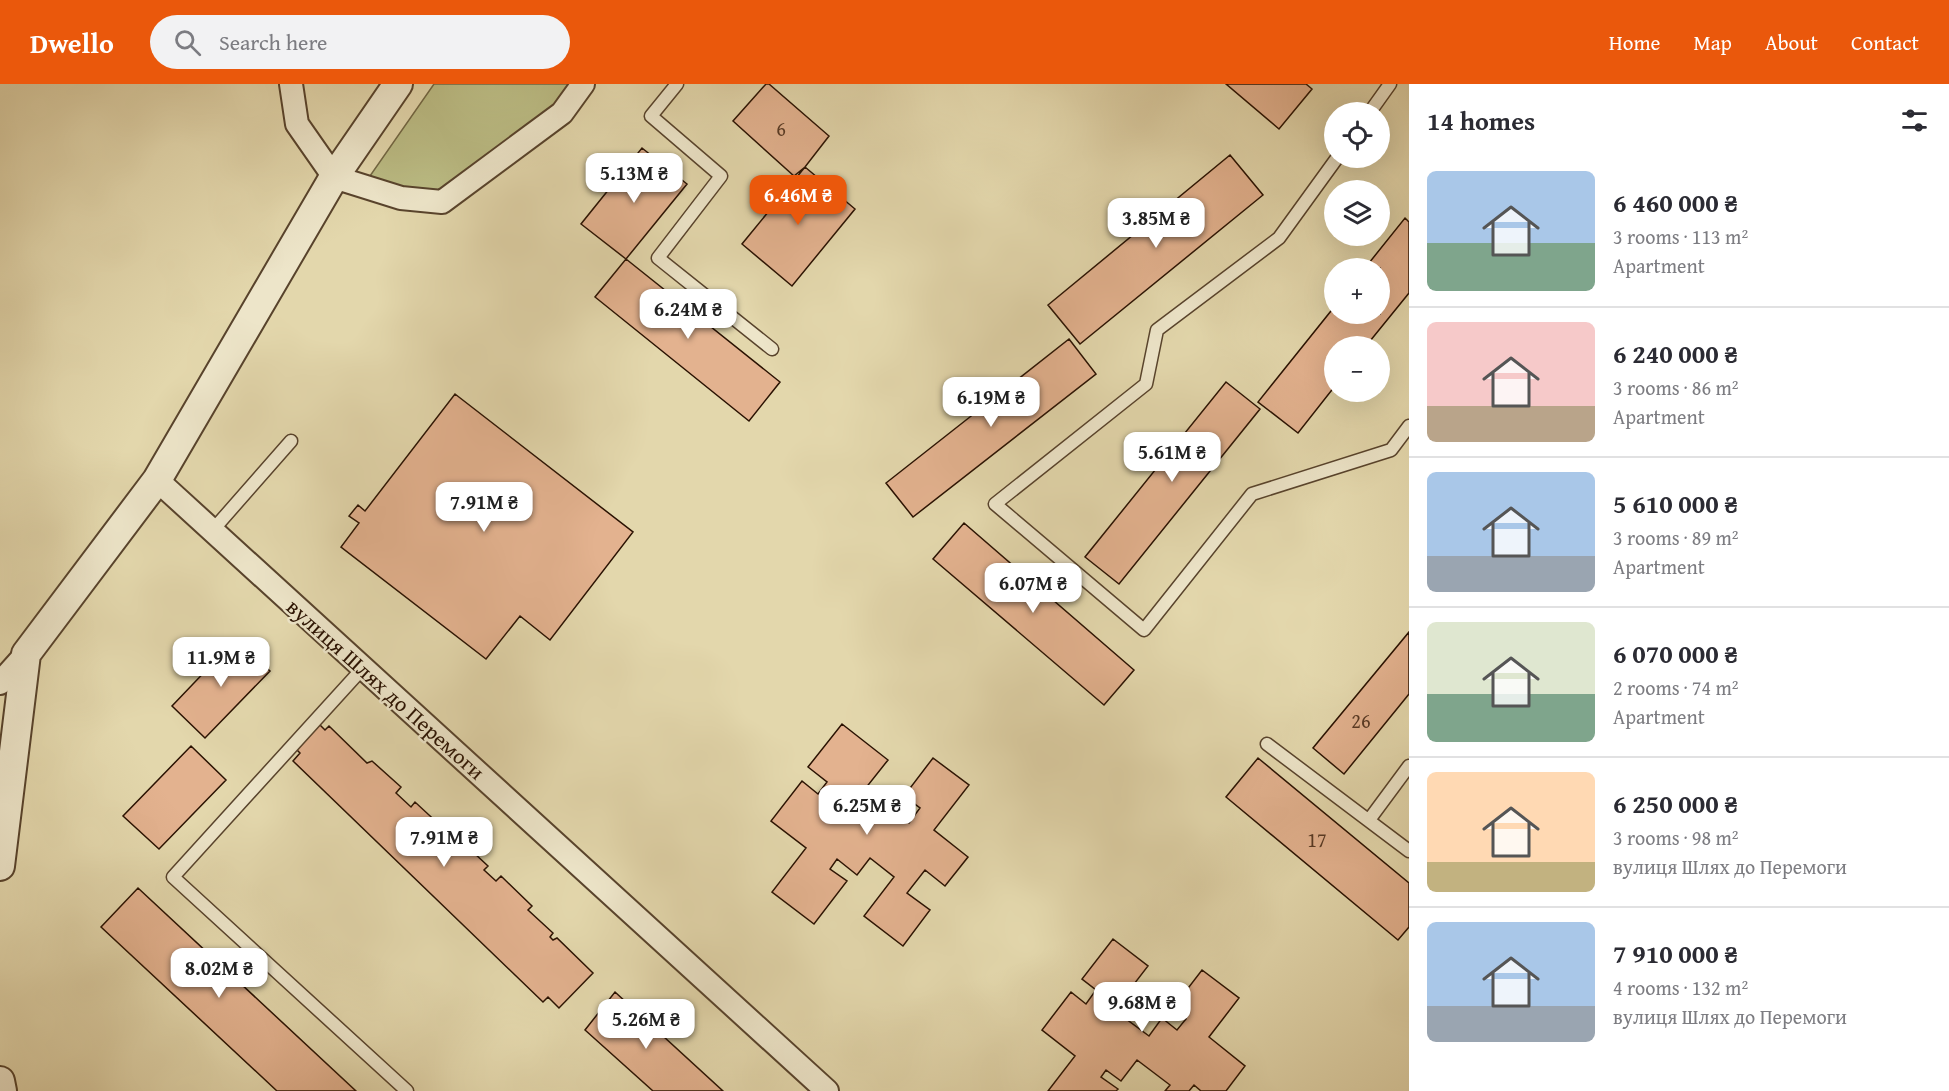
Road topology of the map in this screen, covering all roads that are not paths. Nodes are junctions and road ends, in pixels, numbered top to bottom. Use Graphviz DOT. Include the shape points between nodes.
graph roads {
  1 [pos="291,84"];
  2 [pos="398,84"];
  3 [pos="583,84"];
  4 [pos="677,84"];
  5 [pos="1390,84"];
  6 [pos="1377,102"];
  7 [pos="1330,168"];
  8 [pos="334,177"];
  9 [pos="772,349"];
  10 [pos="1409,426"];
  11 [pos="291,441"];
  12 [pos="158,480"];
  13 [pos="212,531"];
  14 [pos="26,654"];
  15 [pos="363,668"];
  16 [pos="0,683"];
  17 [pos="1267,744"];
  18 [pos="1409,766"];
  19 [pos="1368,820"];
  20 [pos="1409,851"];
  21 [pos="0,866"];
  22 [pos="0,1081"];
  23 [pos="2,1091"];
  24 [pos="407,1091"];
  25 [pos="827,1091"];
  1 -- 8 [label="street" via="297,124"];
  2 -- 8 [label="street"];
  3 -- 8 [label="street" via="562,113 442,202 401,198"];
  4 -- 9 [label="lane" via="651,116 721,176 658,258"];
  5 -- 6 [label="lane"];
  7 -- 10 [label="lane" via="1279,238 1157,330 1146,384 995,504 1144,630 1252,494 1391,450"];
  8 -- 12 [label="street"];
  11 -- 13 [label="lane"];
  12 -- 13 [label="street, вулиця Шлях до Перемоги"];
  12 -- 14 [label="street"];
  13 -- 15 [label="street, вулиця Шлях до Перемоги"];
  14 -- 16 [label="street"];
  14 -- 21 [label="street"];
  15 -- 24 [label="lane" via="173,877"];
  15 -- 25 [label="street, вулиця Шлях до Перемоги"];
  17 -- 19 [label="lane"];
  18 -- 19 [label="lane"];
  19 -- 20 [label="lane"];
  22 -- 23 [label="street"];
}
